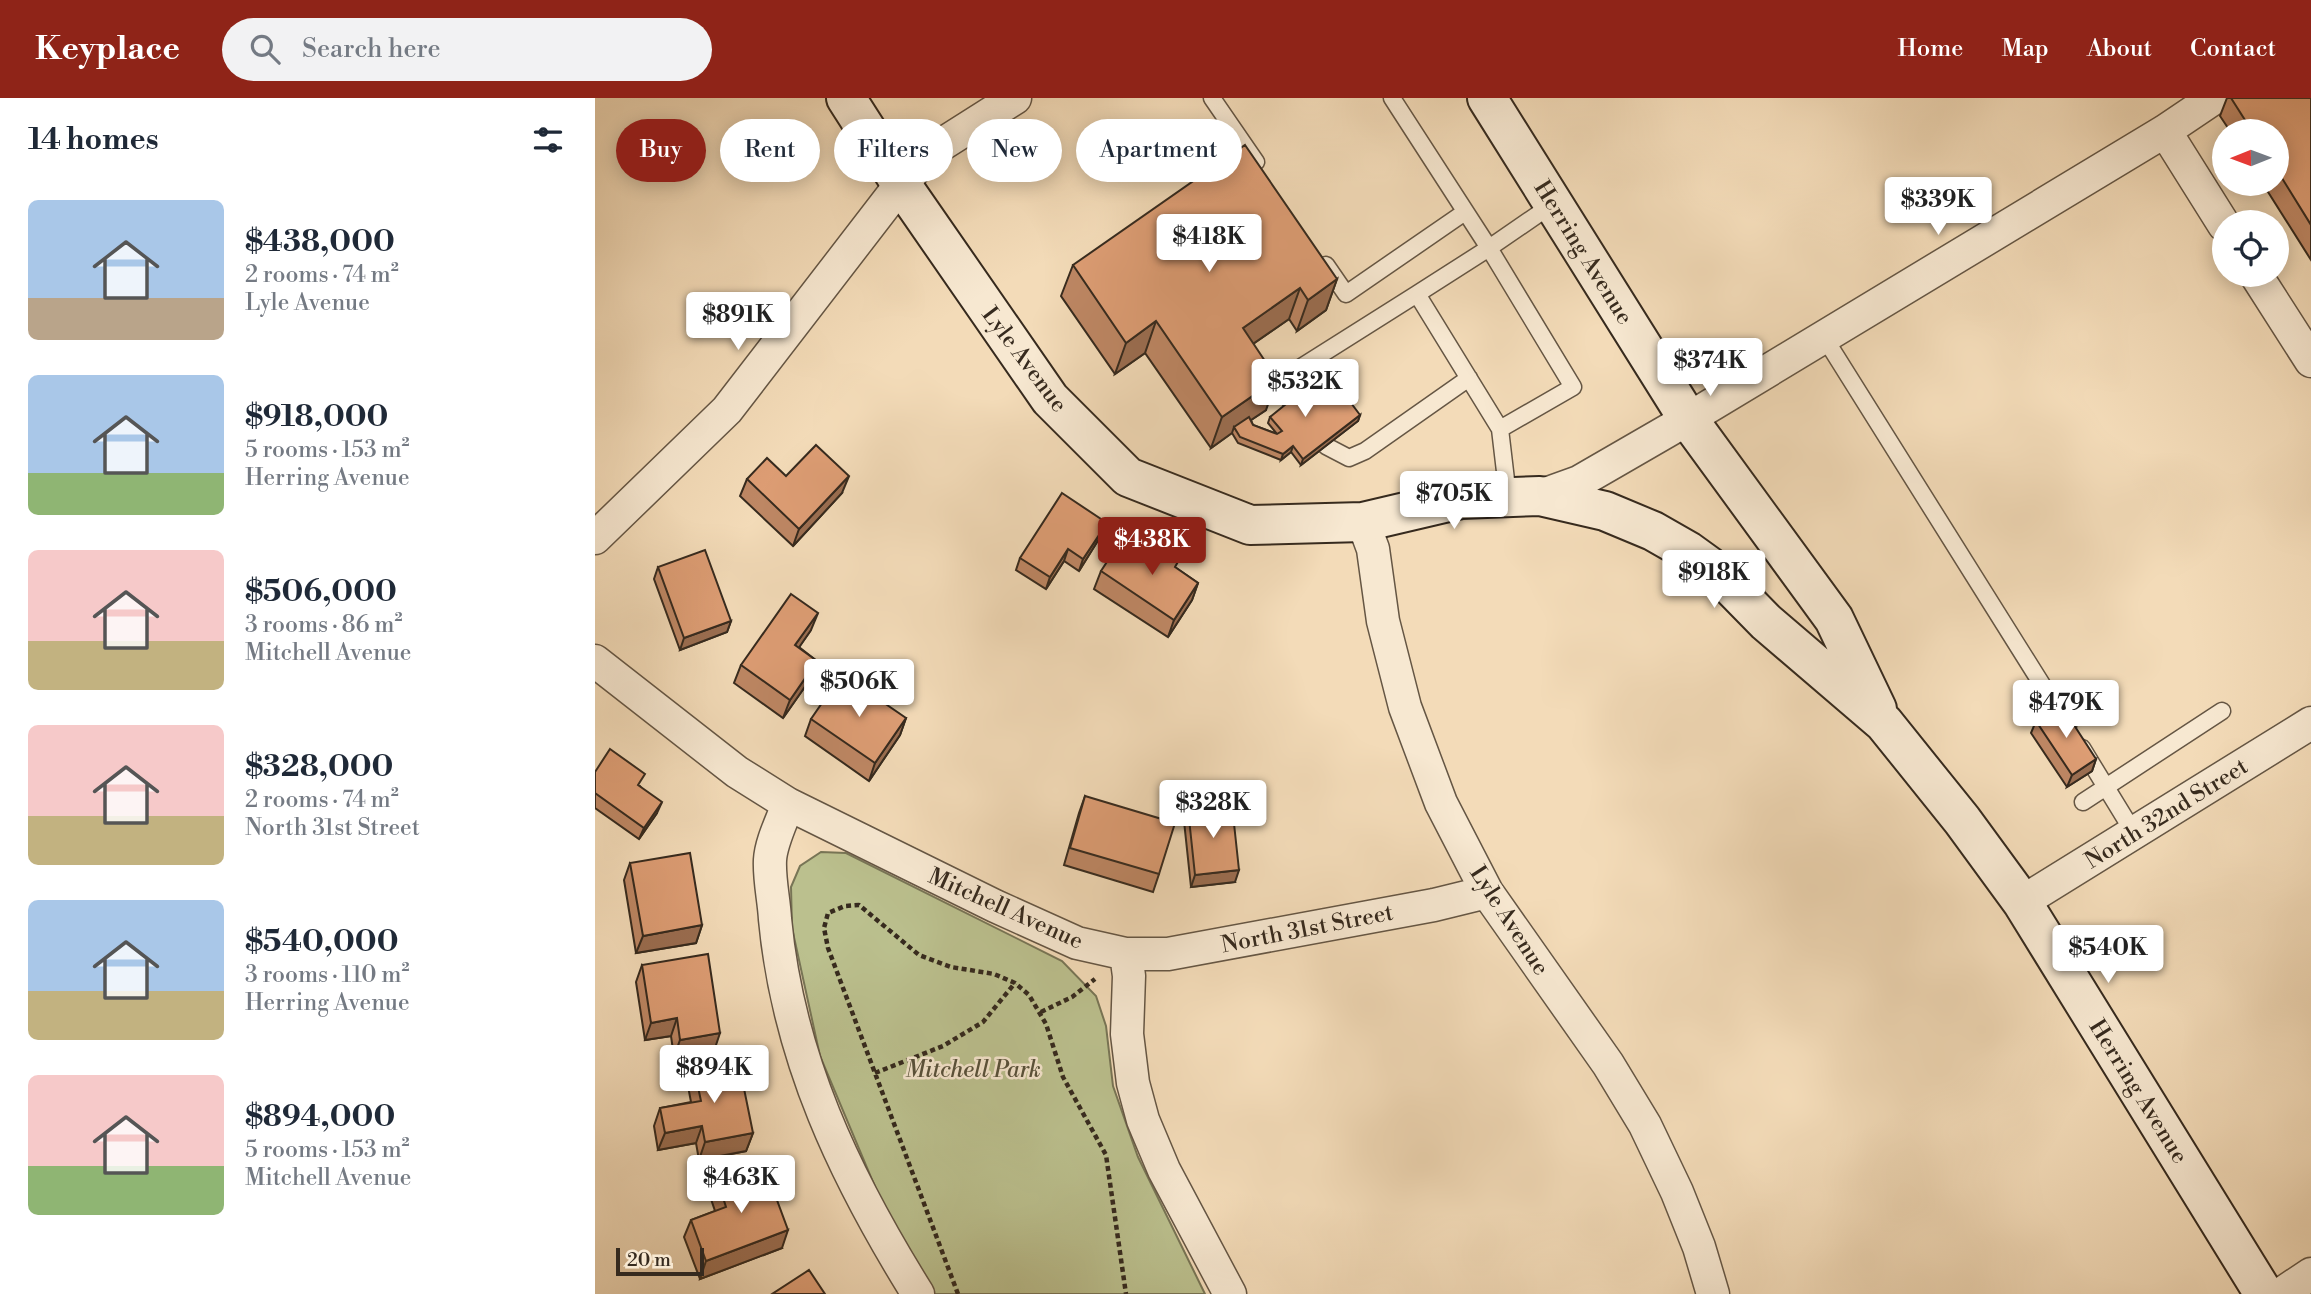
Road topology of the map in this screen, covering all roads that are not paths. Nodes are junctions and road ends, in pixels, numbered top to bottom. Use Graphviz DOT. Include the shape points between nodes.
graph roads {
  1 [pos="846,98"];
  2 [pos="1015,98"];
  3 [pos="1212,98"];
  4 [pos="1392,98"];
  5 [pos="1487,98"];
  6 [pos="2214,98"];
  7 [pos="2165,131"];
  8 [pos="1267,179"];
  9 [pos="901,184"];
  10 [pos="1553,204"];
  11 [pos="2215,210"];
  12 [pos="1465,212"];
  13 [pos="1315,248"];
  14 [pos="1489,248"];
  15 [pos="2264,287"];
  16 [pos="1417,294"];
  17 [pos="1824,337"];
  18 [pos="2311,361"];
  19 [pos="1469,378"];
  20 [pos="1291,404"];
  21 [pos="1688,419"];
  22 [pos="1500,429"];
  23 [pos="1326,446"];
  24 [pos="1524,496"];
  25 [pos="1363,522"];
  26 [pos="595,538"];
  27 [pos="595,662"];
  28 [pos="2222,711"];
  29 [pos="1884,723"];
  30 [pos="2311,723"];
  31 [pos="2105,786"];
  32 [pos="2083,802"];
  33 [pos="788,804"];
  34 [pos="2134,833"];
  35 [pos="1487,892"];
  36 [pos="2022,902"];
  37 [pos="1126,954"];
  38 [pos="2311,1274"];
  39 [pos="918,1294"];
  40 [pos="1230,1294"];
  41 [pos="1713,1294"];
  42 [pos="2264,1294"];
  43 [pos="2281,1294"];
  1 -- 9 [label="main road, Lyle Avenue"];
  2 -- 9 [label="street" via="933,150"];
  3 -- 8 [label="lane"];
  4 -- 12 [label="lane"];
  5 -- 10 [label="main road, Herring Avenue"];
  6 -- 7 [label="street"];
  7 -- 11 [label="street"];
  7 -- 17 [label="street"];
  9 -- 25 [label="main road, Lyle Avenue" via="1050,399 1128,477 1249,525"];
  9 -- 26 [label="street" via="727,410"];
  10 -- 14 [label="lane"];
  10 -- 21 [label="main road, Herring Avenue"];
  12 -- 13 [label="lane" via="1346,294"];
  12 -- 14 [label="lane"];
  14 -- 16 [label="lane"];
  14 -- 22 [label="lane" via="1573,387"];
  15 -- 18 [label="street"];
  16 -- 19 [label="lane"];
  16 -- 20 [label="lane" via="1295,371"];
  17 -- 21 [label="street"];
  17 -- 31 [label="lane"];
  19 -- 22 [label="lane"];
  19 -- 23 [label="lane" via="1365,451 1349,458"];
  21 -- 24 [label="street" via="1579,482"];
  21 -- 29 [label="main road, Herring Avenue" via="1834,619"];
  22 -- 24 [label="lane"];
  24 -- 25 [label="main road, Lyle Avenue" via="1461,499"];
  24 -- 29 [label="main road, Herring Avenue" via="1605,512 1688,551"];
  25 -- 35 [label="street, Lyle Avenue" via="1373,550 1383,621 1405,707 1441,803"];
  27 -- 33 [label="street, Mitchell Avenue" via="737,772"];
  28 -- 31 [label="lane"];
  29 -- 36 [label="main road, Herring Avenue"];
  30 -- 34 [label="street, North 32nd Street"];
  31 -- 32 [label="lane"];
  31 -- 34 [label="lane"];
  33 -- 37 [label="street, Mitchell Avenue" via="1077,943"];
  33 -- 39 [label="street" via="770,859 788,1004 830,1133 859,1195"];
  34 -- 36 [label="street, North 32nd Street"];
  35 -- 37 [label="street, North 31st Street" via="1168,954"];
  35 -- 41 [label="street, Lyle Avenue" via="1608,1064 1645,1125 1677,1192"];
  36 -- 42 [label="main road, Herring Avenue"];
  37 -- 40 [label="street" via="1127,1034 1143,1120 1164,1170"];
  38 -- 43 [label="street"];
}
